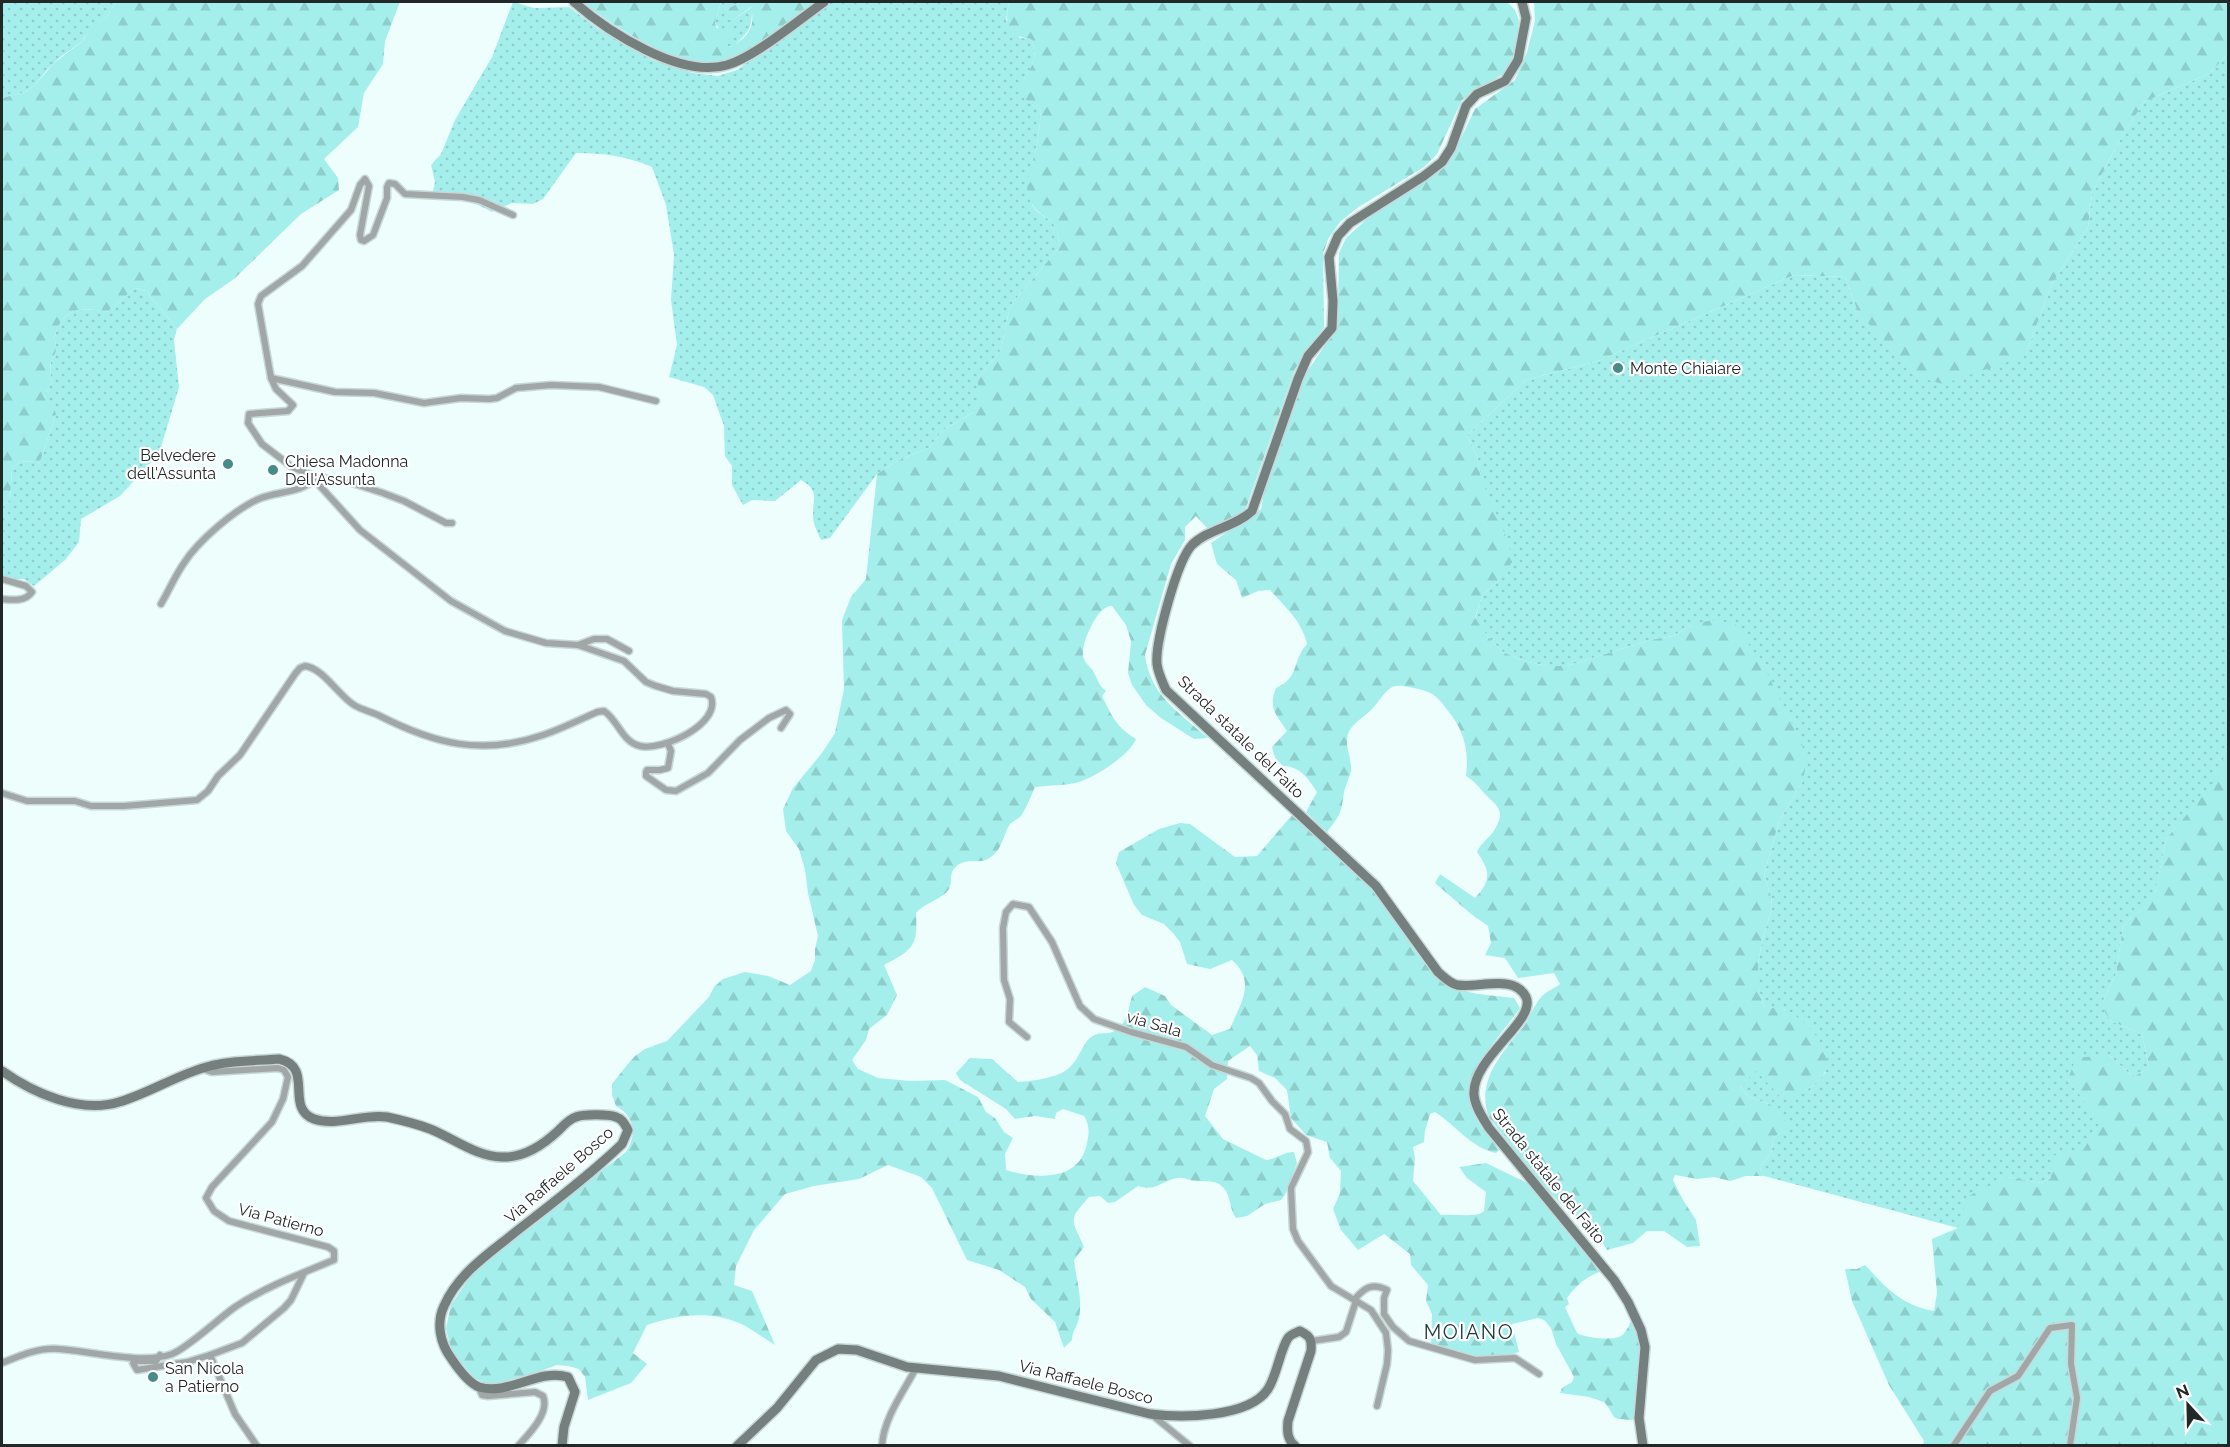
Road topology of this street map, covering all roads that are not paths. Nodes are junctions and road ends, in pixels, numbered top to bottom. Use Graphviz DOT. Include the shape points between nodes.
graph roads {
  1 [pos="574,2"];
  2 [pos="824,2"];
  3 [pos="1522,2"];
  4 [pos="513,215"];
  5 [pos="271,378"];
  6 [pos="656,401"];
  7 [pos="316,477"];
  8 [pos="452,523"];
  9 [pos="2,579"];
  10 [pos="2,599"];
  11 [pos="161,604"];
  12 [pos="578,645"];
  13 [pos="629,651"];
  14 [pos="781,728"];
  15 [pos="668,744"];
  16 [pos="2,793"];
  17 [pos="1027,1037"];
  18 [pos="204,1068"];
  19 [pos="2,1071"];
  20 [pos="304,1273"];
  21 [pos="1356,1301"];
  22 [pos="1312,1341"];
  23 [pos="160,1355"];
  24 [pos="210,1355"];
  25 [pos="2,1363"];
  26 [pos="916,1368"];
  27 [pos="1539,1374"];
  28 [pos="479,1387"];
  29 [pos="1377,1406"];
  30 [pos="1150,1414"];
  31 [pos="1954,1445"];
  32 [pos="257,1446"];
  33 [pos="518,1446"];
  34 [pos="562,1446"];
  35 [pos="736,1446"];
  36 [pos="882,1446"];
  37 [pos="1190,1446"];
  38 [pos="1295,1446"];
  39 [pos="1643,1446"];
  40 [pos="2070,1446"];
  1 -- 2 [label="street" via="639,47 695,67 714,68 730,65 754,52"];
  3 -- 39 [label="street, Strada statale del Faito" via="1526,18 1516,64 1504,81 1477,94 1466,106 1442,162 1350,223 1338,236 1329,257 1332,328 1308,356 1252,511 1193,545 1183,558 1169,600 1157,662 1166,690 1377,886 1438,972 1458,985 1500,984 1516,987 1526,997 1524,1018 1488,1058 1475,1084 1474,1096 1489,1128 1628,1302 1645,1347 1639,1418"];
  4 -- 5 [label="street" via="463,197 405,194 389,183 373,234 364,242 360,235 369,186 367,180 362,180 351,210 302,266 260,298 258,312"];
  5 -- 6 [label="street" via="335,392 374,393 424,403 497,398 516,388 551,385 599,387"];
  5 -- 7 [label="street" via="276,389 293,405 288,411 252,413 247,417 248,423 276,456"];
  7 -- 8 [label="street" via="383,493"];
  7 -- 11 [label="street" via="307,486 262,498 224,523 185,561"];
  7 -- 12 [label="street" via="360,530 451,601 505,631 546,643"];
  9 -- 10 [label="street" via="26,586 32,592 23,599"];
  12 -- 13 [label="street" via="607,639"];
  12 -- 15 [label="street" via="624,661 646,682 673,692 711,697 714,703 703,721"];
  14 -- 15 [label="street" via="790,714 786,710 740,740 708,773 676,791 666,790 645,772 668,768"];
  15 -- 16 [label="street" via="639,746 604,711 511,743 470,745 438,741 354,705 317,671 305,666 295,674 240,754 197,800 91,806 75,801 27,801"];
  17 -- 21 [label="street, via Sala" via="1009,1022 1010,999 1004,980 1003,928 1006,912 1014,904 1029,907 1052,942 1080,1006 1094,1019 1186,1047 1212,1065 1251,1078 1286,1114 1290,1129 1306,1141 1308,1152 1291,1188 1293,1229 1320,1274"];
  18 -- 19 [label="street, Via Raffaele Bosco" via="119,1102 88,1105 44,1095"];
  18 -- 20 [label="street, Via Patierno" via="212,1072 278,1068 288,1077 272,1122 206,1198 214,1211 229,1221 333,1248 333,1260"];
  18 -- 28 [label="street, Via Raffaele Bosco" via="289,1061 297,1073 300,1104 304,1113 314,1119 384,1116 430,1129 486,1155 501,1157 516,1156 541,1146 575,1117 616,1117 624,1122 628,1130 622,1144 479,1260 452,1290 442,1308 441,1341 460,1370"];
  20 -- 23 [label="street, Via Patierno" via="235,1307 172,1354"];
  20 -- 24 [label="street" via="284,1308 242,1343"];
  21 -- 22 [label="street" via="1346,1332 1339,1337"];
  21 -- 27 [label="street" via="1361,1291 1378,1285 1387,1290 1384,1314 1409,1341 1475,1360 1515,1358"];
  21 -- 29 [label="street" via="1371,1310 1386,1333 1387,1364"];
  22 -- 30 [label="street, Via Raffaele Bosco" via="1299,1331 1287,1339 1269,1388 1254,1402 1217,1414"];
  22 -- 38 [label="street" via="1288,1421 1287,1431"];
  23 -- 24 [label="street" via="156,1361 135,1361 134,1367 163,1367"];
  23 -- 25 [label="street, Via Patierno" via="121,1356 57,1348"];
  24 -- 32 [label="street" via="236,1414"];
  26 -- 30 [label="street, Via Raffaele Bosco" via="999,1376"];
  26 -- 35 [label="street, Via Raffaele Bosco" via="857,1350 831,1351 816,1360 777,1408"];
  26 -- 36 [label="street" via="888,1423"];
  28 -- 33 [label="street" via="482,1395 488,1396 535,1392 543,1396 543,1409 533,1429"];
  28 -- 34 [label="street" via="494,1390 542,1377 568,1377 575,1392"];
  30 -- 37 [label="street"];
  31 -- 40 [label="street" via="1990,1391 2018,1376 2050,1328 2072,1325 2071,1364 2077,1398"];
}
